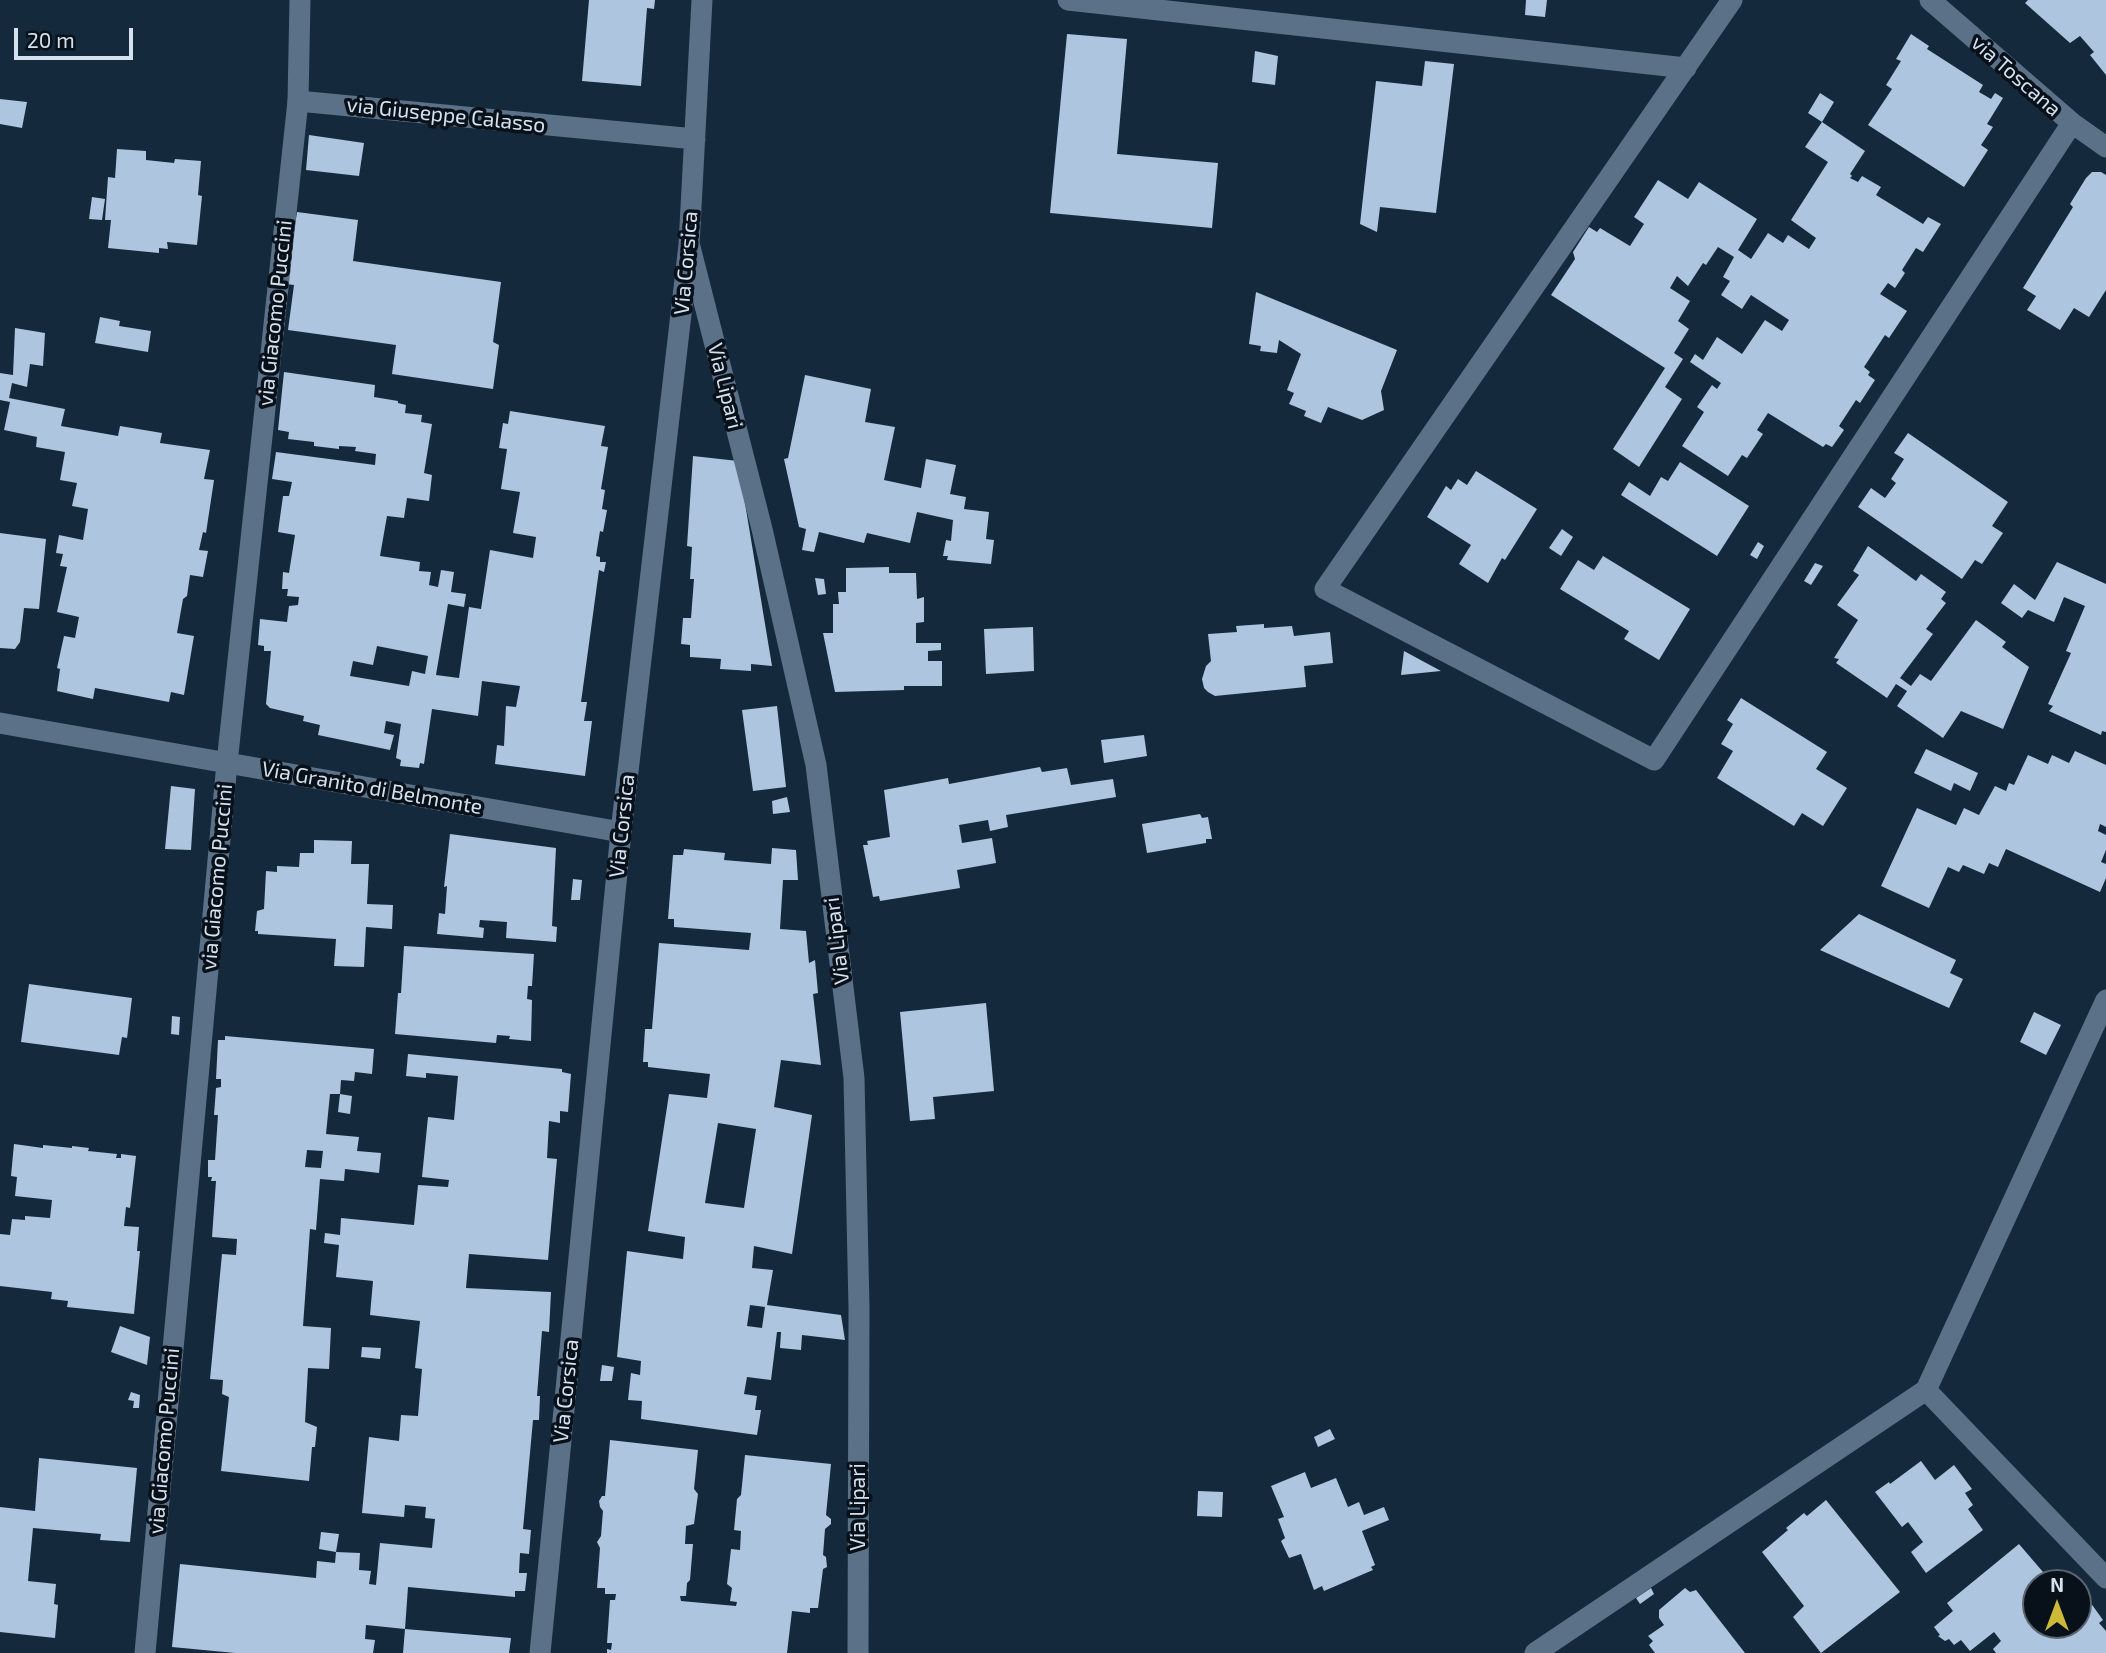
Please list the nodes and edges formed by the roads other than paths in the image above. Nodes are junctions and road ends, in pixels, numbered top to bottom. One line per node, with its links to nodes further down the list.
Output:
1 (300, 0): 7 (street)
2 (702, 0): 9 (street, Via Corsica)
3 (1068, 0): 6 (street)
4 (1732, 0): 6 (street)
5 (1930, 0): 8 (street, via Toscana)
6 (1686, 68): 8 (street)
7 (298, 101): 9 (street, via Giuseppe Calasso); 13 (street, via Giacomo Puccini)
8 (2072, 124): 10 (street, via Toscana)
9 (695, 139): 11 (street, Via Corsica)
10 (2106, 147)
11 (689, 245): 14 (street, Via Corsica); 20 (street, Via Lipari)
12 (0, 723): 13 (street, Via Granito di Belmonte)
13 (227, 763): 14 (street, Via Granito di Belmonte); 18 (street, via Giacomo Puccini)
14 (621, 832): 19 (street, Via Corsica)
15 (2106, 1000): 16 (street)
16 (1926, 1391): 17 (street); 21 (street)
17 (2106, 1578)
18 (145, 1653)
19 (541, 1653)
20 (858, 1653)
21 (1535, 1653)

